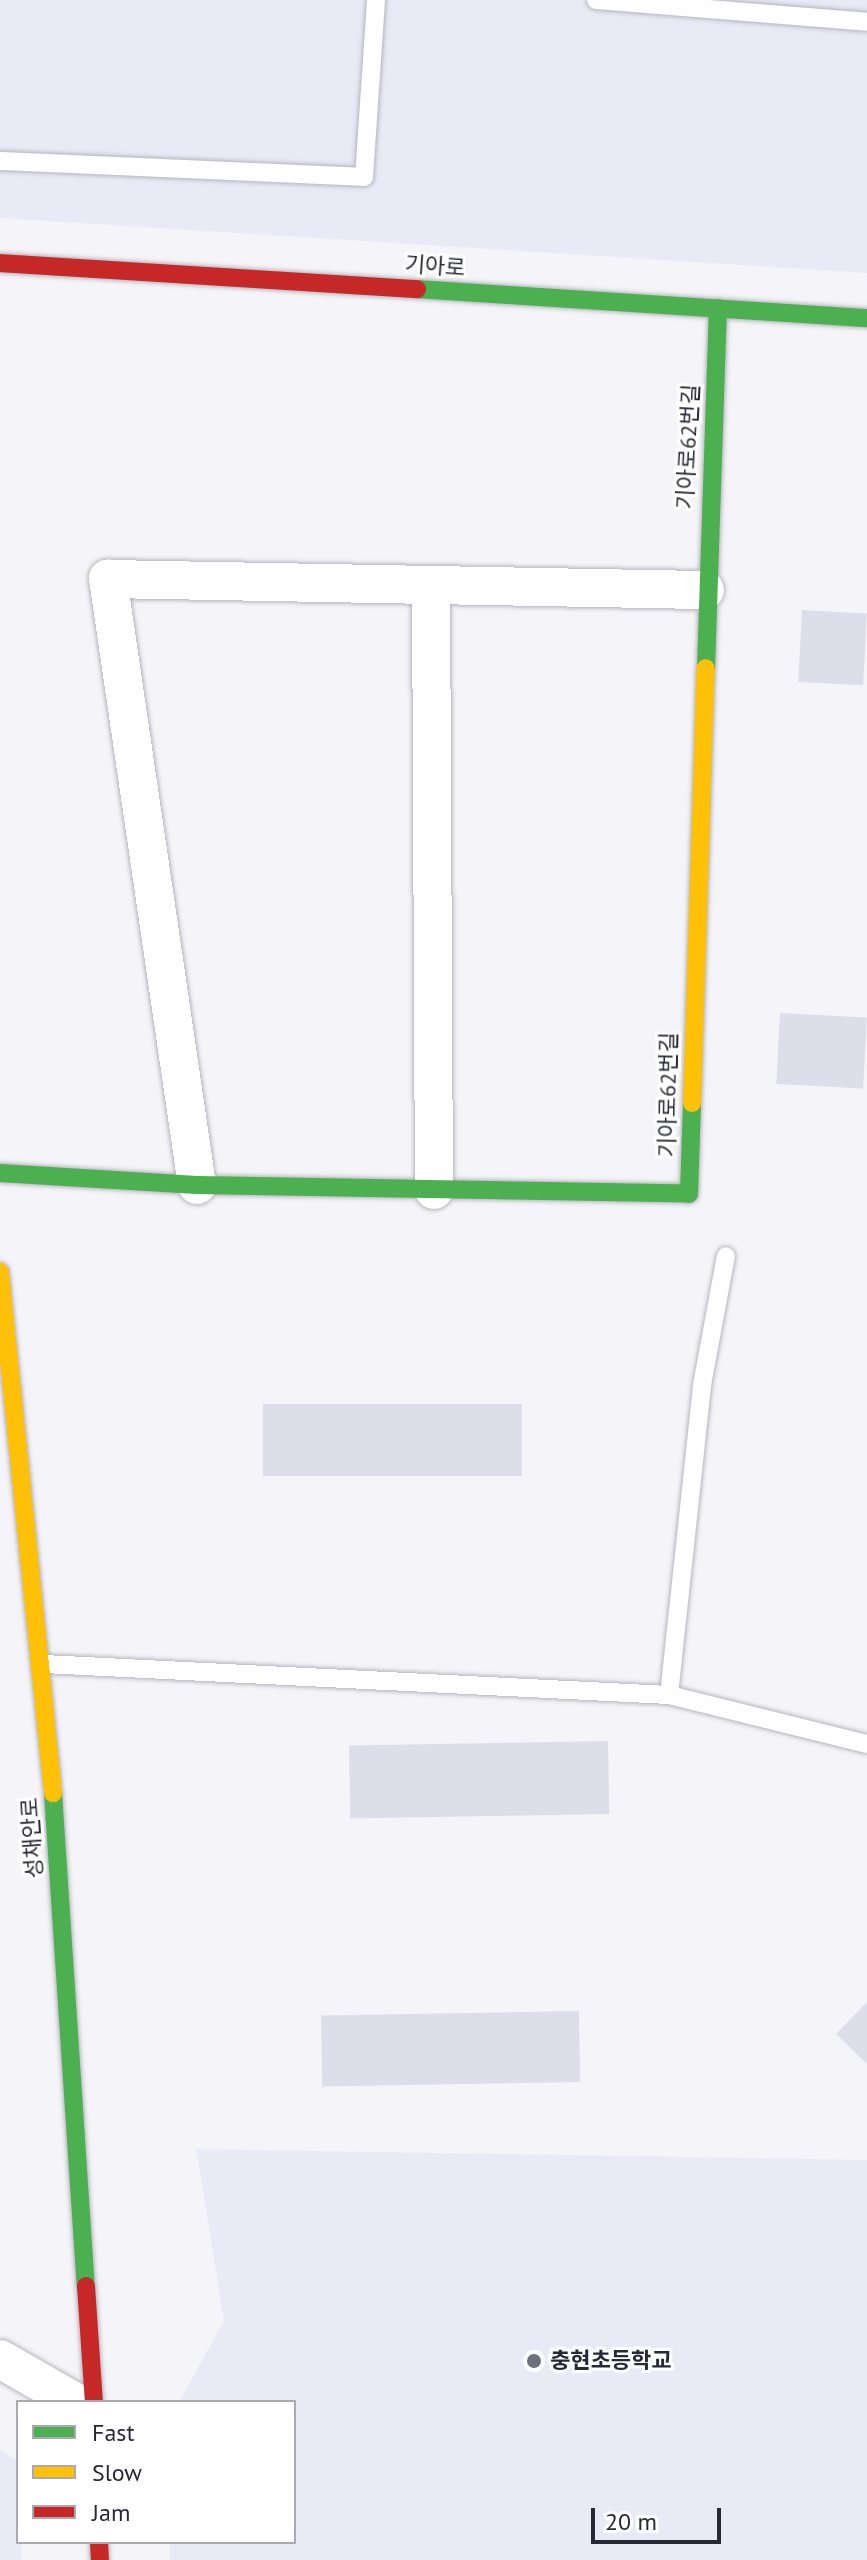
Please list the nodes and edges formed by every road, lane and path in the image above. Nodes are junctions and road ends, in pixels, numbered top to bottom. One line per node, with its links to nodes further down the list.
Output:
1 (376, 0): 4 (lane)
2 (596, 0): 3 (lane)
3 (867, 22)
4 (0, 161)
5 (0, 263): 6 (street, 기아로)
6 (718, 308): 7 (street, 기아로); 9 (street, 기아로62번길)
7 (867, 318)
8 (431, 585): 9 (street); 11 (street); 12 (street)
9 (705, 590): 12 (street, 기아로62번길)
10 (0, 1173): 11 (street, 기아로62번길)
11 (197, 1185): 12 (street, 기아로62번길)
12 (434, 1190)
13 (726, 1256): 16 (lane)
14 (1, 1287): 15 (street, 성채안로)
15 (44, 1664): 16 (lane); 20 (street, 성채안로)
16 (669, 1695): 17 (lane)
17 (867, 1744)
18 (0, 2359): 19 (street)
19 (72, 2400)
20 (94, 2400)

